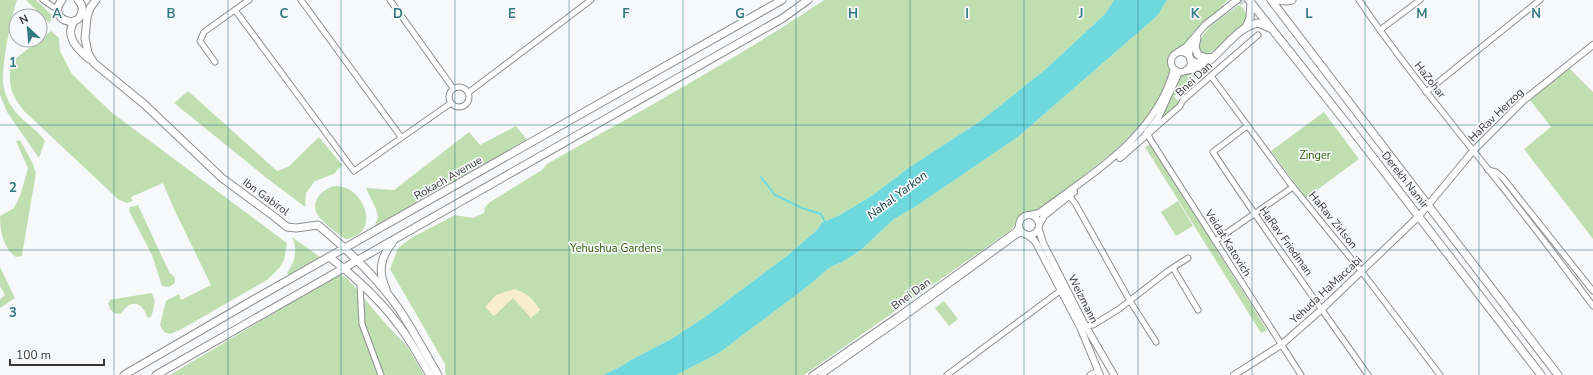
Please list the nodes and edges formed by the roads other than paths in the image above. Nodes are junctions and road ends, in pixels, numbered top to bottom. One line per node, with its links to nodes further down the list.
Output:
1 (43, 0): 21 (street)
2 (62, 0): 21 (main road)
3 (78, 0): 20 (main road)
4 (91, 0): 20 (main road)
5 (96, 0): 34 (main road, Ibn Gabirol)
6 (249, 0): 22 (street)
7 (301, 0): 45 (street)
8 (390, 0): 38 (street)
9 (591, 0): 39 (street)
10 (782, 0): 58 (main road, Rokach Avenue)
11 (808, 0): 56 (main road)
12 (1271, 0): 50 (main road, Derekh Namir)
13 (1275, 0): 14 (main road)
14 (1292, 0)
15 (1359, 0): 26 (street, HaZohar)
16 (1420, 0): 26 (street)
17 (1540, 0): 40 (street)
18 (1250, 1): 24 (main road); 25 (main road, Derekh Namir)
19 (1238, 2): 28 (street, Bnei Dan); 30 (street, Bnei Dan)
20 (82, 9): 23 (main road)
21 (58, 10): 23 (main road)
22 (235, 10): 33 (street); 45 (street)
23 (74, 21): 34 (main road)
24 (1246, 27): 25 (main road); 31 (main road)
25 (1272, 29): 50 (main road, Derekh Namir)
26 (1380, 30): 40 (street, HaZohar)
27 (1258, 35): 37 (street, Bnei Dan)
28 (1197, 38): 31 (main road); 32 (street, Bnei Dan)
29 (1593, 45): 46 (street, HaRav Herzog)
30 (1178, 52): 32 (street); 36 (street)
31 (1213, 57): 32 (main road); 35 (main road)
32 (1190, 58): 35 (street)
33 (215, 62)
34 (94, 63): 58 (main road, Ibn Gabirol)
35 (1188, 70): 36 (street)
36 (1177, 71): 42 (street, Bnei Dan); 44 (street, Bnei Dan)
37 (1211, 76): 43 (street, HaRav Zirlson); 44 (street, Bnei Dan)
38 (453, 88): 39 (street); 41 (street)
39 (469, 92): 41 (street)
40 (1426, 92): 46 (street, HaZohar)
41 (451, 103): 45 (street)
42 (1150, 119): 44 (street); 51 (street, Bnei Dan)
43 (1247, 126): 48 (street, HaRav Zirlson); 52 (street, HaRav Friedman)
44 (1146, 135): 49 (street, Bnei Dan); 57 (street, Veidat Katovich)
45 (401, 137)
46 (1473, 151): 47 (street, HaZohar); 50 (street, HaRav Herzog)
47 (1488, 170): 67 (street, HaZohar); 70 (street, HaZohar)
48 (1294, 187): 52 (street); 64 (street, HaRav Zirlson)
49 (1069, 196): 54 (street, Bnei Dan); 69 (street)
50 (1424, 210): 64 (street, Yehuda HaMaccabi); 91 (main road, Derekh Namir); 92 (main road, Derekh Namir)
51 (1030, 214): 53 (street); 54 (street)
52 (1254, 214): 57 (street); 71 (street, HaRav Friedman)
53 (1019, 225): 55 (street); 82 (street, Bnei Dan)
54 (1039, 226): 55 (street); 73 (street, Weizmann)
55 (1025, 234): 66 (street, Weizmann); 83 (street, Bnei Dan)
56 (394, 240): 61 (main road); 68 (main road)
57 (1215, 241): 75 (street, Veidat Katovich)
58 (346, 248): 59 (main road, Rokach Avenue); 61 (main road, Ibn Gabirol)
59 (329, 257): 63 (main road); 77 (main road, Rokach Avenue)
60 (1188, 258): 62 (street)
61 (358, 260): 63 (main road); 68 (main road, Ibn Gabirol)
62 (1172, 268): 69 (street); 72 (street)
63 (344, 269): 65 (main road); 78 (main road)
64 (1362, 272): 71 (street, Yehuda HaMaccabi); 90 (street, HaRav Zirlson)
65 (360, 284): 79 (street); 80 (main road)
66 (1060, 291): 73 (street, Weizmann); 84 (street)
67 (1593, 291)
68 (389, 296): 81 (main road, Ibn Gabirol)
69 (1130, 301): 73 (street); 74 (street)
70 (1593, 306)
71 (1322, 309): 75 (street, Yehuda HaMaccabi); 89 (street, HaRav Friedman)
72 (1198, 310)
73 (1082, 326): 76 (street, Weizmann); 86 (street, Weizmann)
74 (1156, 342)
75 (1281, 345): 87 (street, Yehuda HaMaccabi); 88 (street, Veidat Katovich)
76 (1098, 373): 85 (street)
77 (124, 375)
78 (156, 375)
79 (381, 375)
80 (430, 375)
81 (438, 375)
82 (812, 375)
83 (821, 375)
84 (947, 375)
85 (1090, 375)
86 (1114, 375)
87 (1234, 375)
88 (1301, 375)
89 (1368, 375)
90 (1440, 375)
91 (1542, 375)
92 (1558, 375)

